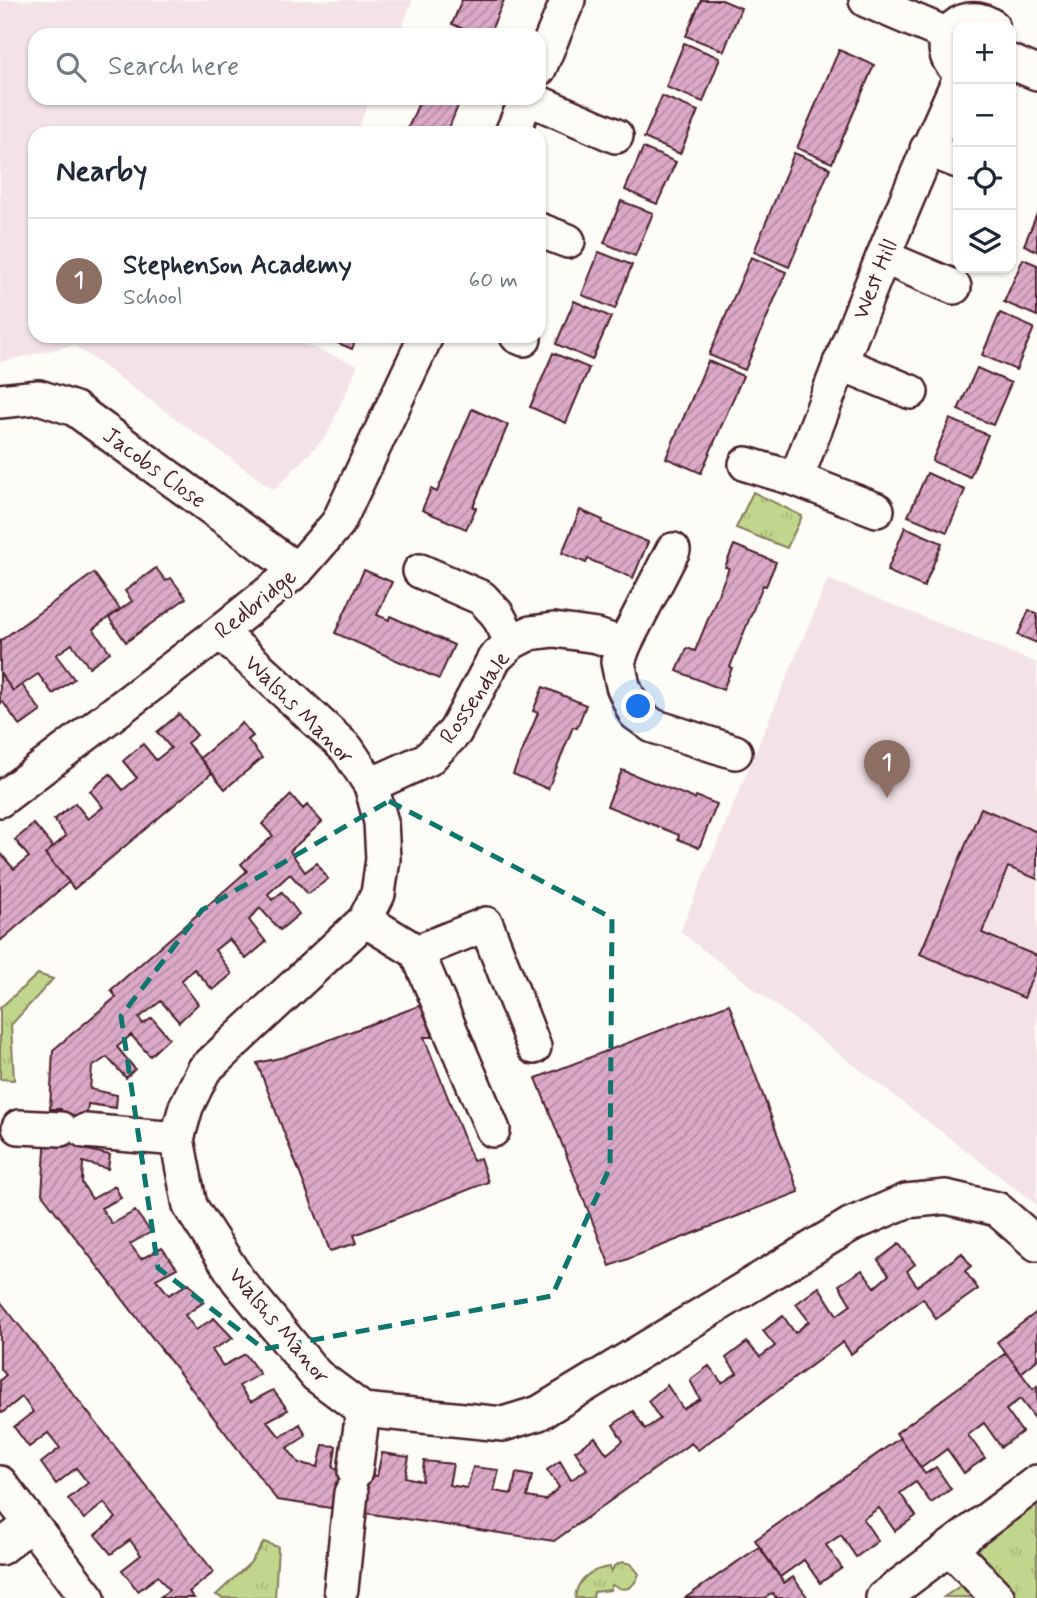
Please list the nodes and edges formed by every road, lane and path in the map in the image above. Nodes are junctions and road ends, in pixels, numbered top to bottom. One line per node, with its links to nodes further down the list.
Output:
1 (568, 0): 5 (street)
2 (866, 0): 4 (street)
3 (991, 16): 4 (street)
4 (948, 35): 7 (street)
5 (546, 52)
6 (1016, 64): 8 (street)
7 (953, 65)
8 (1037, 73)
9 (957, 84): 14 (street, West Hill)
10 (524, 105): 12 (street)
11 (543, 105): 13 (street)
12 (515, 126)
13 (616, 136)
14 (928, 149): 15 (street); 16 (street, West Hill)
15 (953, 159)
16 (883, 257): 17 (street); 19 (street, West Hill)
17 (954, 287)
18 (423, 343): 26 (street, Redbridge)
19 (840, 363): 20 (street); 23 (street, West Hill)
20 (911, 392)
21 (0, 401): 26 (street, Jacobs Close)
22 (746, 464): 23 (street)
23 (796, 479): 24 (street)
24 (877, 510)
25 (673, 550): 30 (street)
26 (296, 570): 28 (street, Redbridge)
27 (420, 571): 29 (street)
28 (220, 632): 32 (street, Walshs Manor); 33 (street, Redbridge)
29 (512, 642): 30 (street, Rossendale); 32 (street, Rossendale)
30 (624, 645): 31 (street)
31 (735, 752)
32 (370, 785): 34 (street, Walshs Manor)
33 (0, 800)
34 (365, 920): 35 (street); 39 (street, Walshs Manor)
35 (417, 952): 36 (street); 38 (street)
36 (534, 1047)
37 (19, 1127): 39 (street)
38 (493, 1130)
39 (177, 1139): 41 (street, Walshs Manor)
40 (1037, 1244): 41 (street)
41 (363, 1410): 47 (street)
42 (1037, 1482): 46 (street)
43 (0, 1483): 44 (street)
44 (31, 1524): 45 (street); 48 (street)
45 (0, 1548)
46 (950, 1548): 49 (street); 50 (street)
47 (341, 1589)
48 (88, 1598)
49 (883, 1598)
50 (998, 1598)

